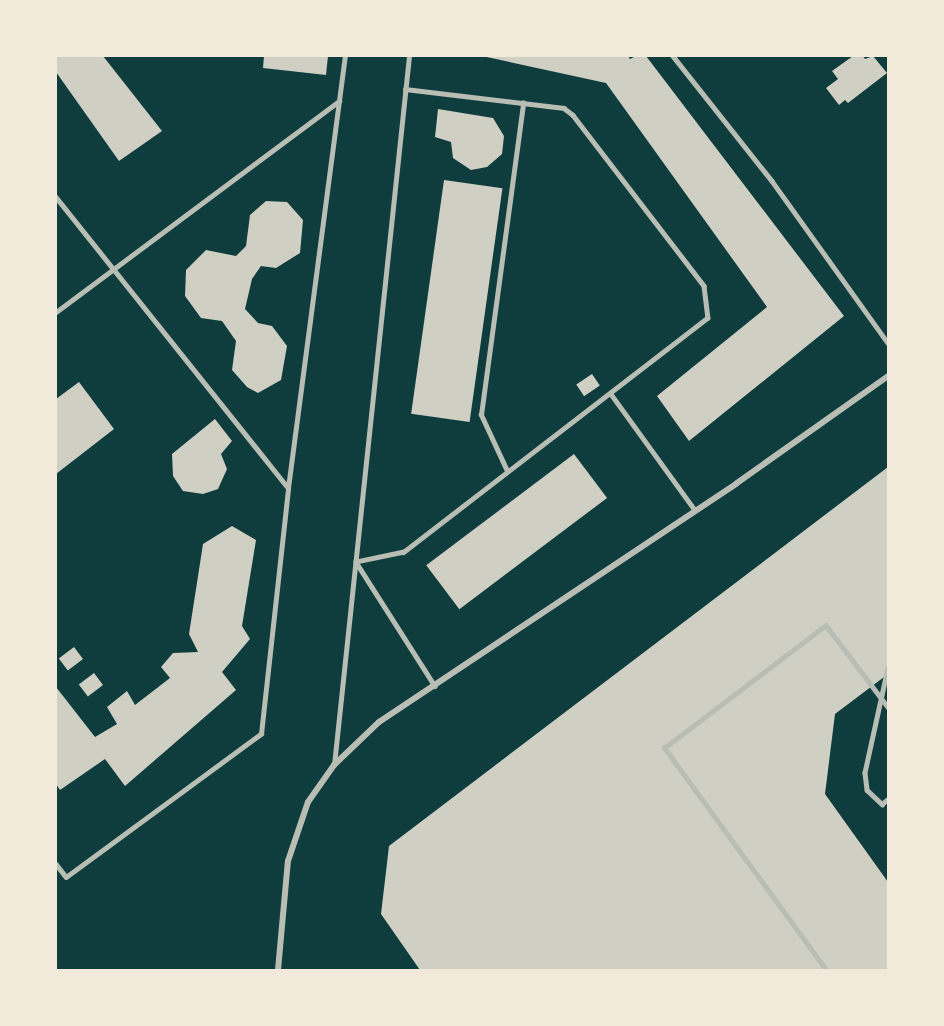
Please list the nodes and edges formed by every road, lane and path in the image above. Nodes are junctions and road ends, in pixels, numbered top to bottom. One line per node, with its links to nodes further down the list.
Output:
1 (345, 56): 5 (lane)
2 (409, 56): 4 (lane)
3 (673, 56): 10 (lane)
4 (405, 89): 6 (lane); 16 (lane)
5 (339, 101): 8 (lane); 14 (lane)
6 (523, 103): 12 (lane); 13 (lane)
7 (56, 197): 8 (lane)
8 (112, 268): 9 (lane); 14 (lane)
9 (56, 312)
10 (888, 343)
11 (888, 376): 15 (street)
12 (611, 394): 13 (lane); 15 (lane)
13 (507, 471): 16 (lane)
14 (288, 488): 22 (lane)
15 (695, 510): 18 (street)
16 (356, 562): 18 (lane); 20 (lane)
17 (888, 668): 21 (lane)
18 (435, 686): 20 (street)
19 (888, 707): 24 (lane)
20 (334, 765): 23 (street)
21 (888, 799)
22 (56, 864)
23 (278, 970)
24 (826, 970)

